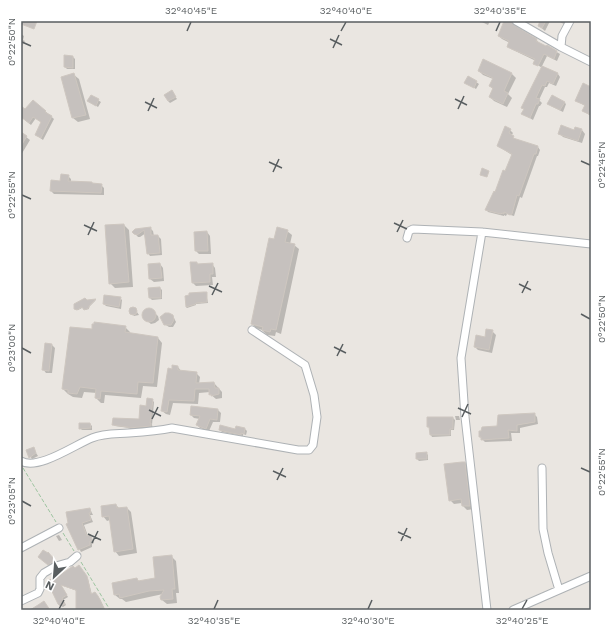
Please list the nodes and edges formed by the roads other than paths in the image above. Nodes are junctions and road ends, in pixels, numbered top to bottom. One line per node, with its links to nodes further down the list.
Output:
1 (516, 21): 3 (street)
2 (570, 21): 3 (street)
3 (561, 47): 4 (street)
4 (591, 62)
5 (482, 232): 6 (street); 7 (street); 17 (street)
6 (407, 238)
7 (591, 244)
8 (252, 330): 9 (street)
9 (21, 461)
10 (542, 468): 15 (street)
11 (59, 528): 12 (street)
12 (21, 548)
13 (77, 556): 16 (street)
14 (591, 576): 15 (street)
15 (559, 590): 18 (street)
16 (21, 601)
17 (487, 610)
18 (513, 610)

